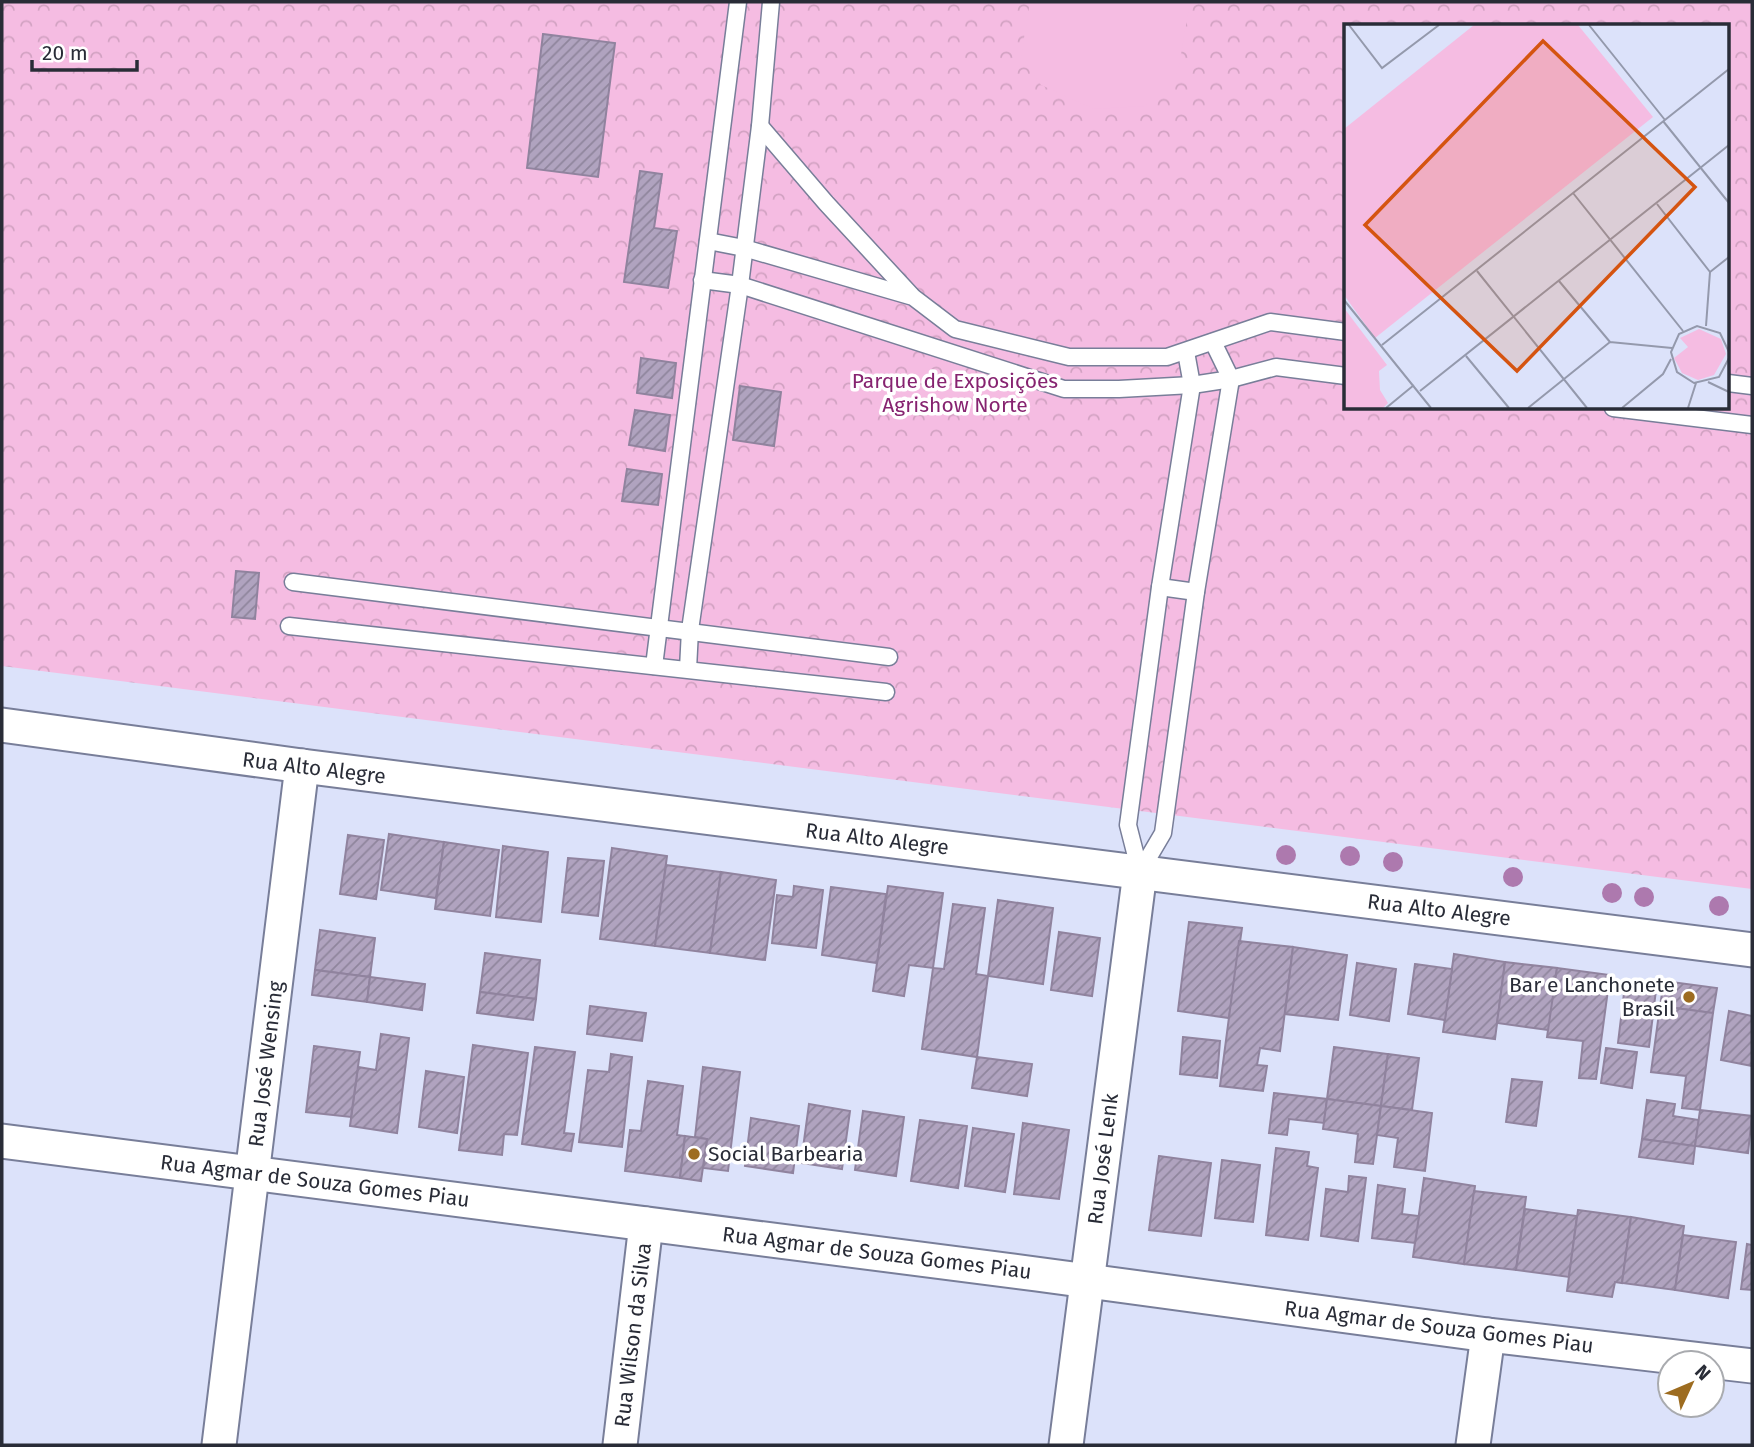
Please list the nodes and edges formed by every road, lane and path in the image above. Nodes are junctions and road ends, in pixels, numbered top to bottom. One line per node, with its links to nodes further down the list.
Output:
1 (738, 2): 4 (lane)
2 (771, 2): 3 (lane)
3 (760, 126): 5 (lane); 8 (lane)
4 (708, 242): 5 (lane); 6 (lane)
5 (744, 248): 7 (lane); 8 (lane)
6 (702, 280): 7 (lane); 23 (lane)
7 (740, 285): 15 (lane); 24 (lane)
8 (913, 297): 11 (lane)
9 (1344, 332): 10 (lane)
10 (1213, 342): 11 (lane); 13 (lane)
11 (1186, 352): 15 (lane)
12 (1344, 376): 13 (lane)
13 (1231, 379): 15 (lane); 21 (lane)
14 (1730, 383): 16 (lane)
15 (1192, 385): 20 (lane)
16 (1752, 386)
17 (1628, 410): 18 (lane)
18 (1752, 425)
19 (293, 582): 23 (lane)
20 (1160, 587): 21 (lane); 31 (lane)
21 (1196, 592): 31 (lane)
22 (289, 626): 26 (lane)
23 (658, 627): 24 (lane); 26 (lane)
24 (691, 630): 25 (lane); 27 (lane)
25 (889, 657)
26 (654, 666): 27 (lane)
27 (688, 669): 28 (lane)
28 (886, 692)
29 (2, 725): 30 (street, Rua Alto Alegre)
30 (302, 766): 31 (street, Rua Alto Alegre); 34 (street, Rua José Wensing)
31 (1140, 872): 32 (street, Rua Alto Alegre); 36 (street, Rua José Lenk)
32 (1752, 950)
33 (2, 1141): 34 (street, Rua Agmar de Souza Gomes Piau)
34 (253, 1173): 35 (street, Rua Agmar de Souza Gomes Piau); 39 (street, Rua José Wensing)
35 (646, 1224): 36 (street, Rua Agmar de Souza Gomes Piau); 40 (street, Rua Wilson da Silva)
36 (1087, 1280): 37 (street, Rua Agmar de Souza Gomes Piau); 41 (street, Rua José Lenk)
37 (1488, 1335): 38 (street, Rua Agmar de Souza Gomes Piau); 42 (street)
38 (1752, 1366)
39 (219, 1445)
40 (620, 1445)
41 (1066, 1445)
42 (1473, 1445)

